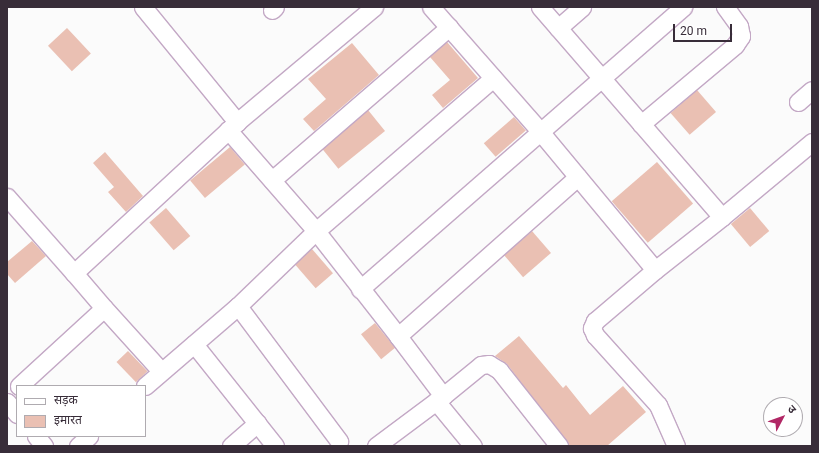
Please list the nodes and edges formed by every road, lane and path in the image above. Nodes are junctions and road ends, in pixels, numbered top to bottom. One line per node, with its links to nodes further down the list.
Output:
1 (143, 7): 15 (street)
2 (374, 7): 15 (street)
3 (431, 7): 8 (street)
4 (540, 7): 9 (street)
5 (582, 7): 9 (street)
6 (683, 7): 11 (street)
7 (725, 7): 14 (street)
8 (449, 27): 10 (street); 19 (street)
9 (558, 28): 11 (street)
10 (493, 78): 16 (street); 22 (street)
11 (603, 80): 14 (street); 16 (street)
12 (812, 90): 13 (street)
13 (798, 102)
14 (641, 124): 21 (street)
15 (232, 126): 19 (street); 24 (street)
16 (540, 132): 18 (street); 25 (street)
17 (812, 142): 21 (street)
18 (578, 177): 23 (street); 28 (street)
19 (272, 180): 22 (street)
20 (7, 197): 24 (street)
21 (722, 217): 23 (street)
22 (316, 231): 25 (street); 26 (street)
23 (655, 270): 49 (street)
24 (74, 273): 27 (street)
25 (360, 289): 28 (street)
26 (238, 306): 29 (street); 41 (street)
27 (104, 308): 30 (street); 31 (street)
28 (398, 336): 35 (street)
29 (194, 344): 30 (street); 38 (street)
30 (161, 371): 32 (street)
31 (20, 385)
32 (146, 385)
33 (16, 389): 34 (street)
34 (7, 397)
35 (440, 399): 46 (street); 47 (street); 48 (street)
36 (7, 402): 37 (street)
37 (16, 413)
38 (257, 423): 44 (street); 45 (street)
39 (37, 437): 42 (street)
40 (88, 437): 43 (street)
41 (338, 444)
42 (44, 446)
43 (78, 446)
44 (231, 446)
45 (275, 446)
46 (376, 446)
47 (473, 446)
48 (559, 446)
49 (676, 446)

